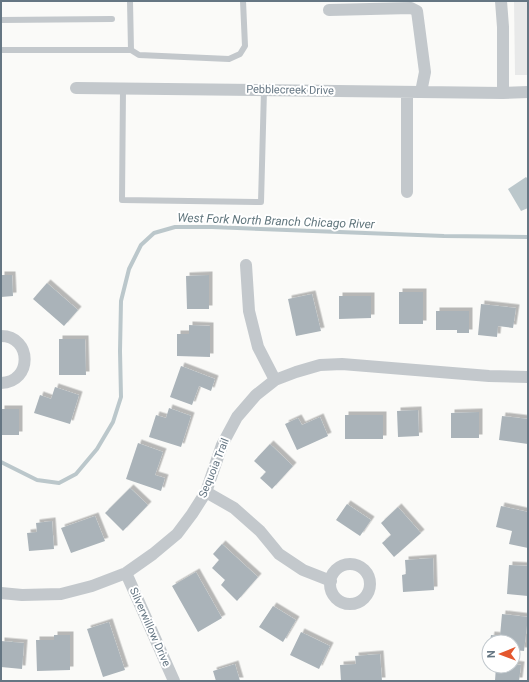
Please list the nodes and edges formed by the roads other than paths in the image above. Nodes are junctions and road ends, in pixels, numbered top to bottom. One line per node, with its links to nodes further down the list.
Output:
1 (130, 1): 8 (lane)
2 (243, 1): 8 (lane)
3 (501, 1): 15 (street)
4 (328, 10): 13 (street)
5 (112, 19): 6 (lane)
6 (1, 20)
7 (1, 50): 8 (lane)
8 (131, 50)
9 (76, 88): 10 (street, Pebblecreek Drive)
10 (123, 89): 11 (street, Pebblecreek Drive); 11 (lane)
11 (264, 90): 12 (street, Pebblecreek Drive)
12 (407, 92): 13 (street, Pebblecreek Drive); 16 (street)
13 (421, 92): 15 (street, Pebblecreek Drive)
14 (528, 92): 15 (street, Pebblecreek Drive)
15 (503, 93)
16 (407, 192)
17 (246, 265): 20 (street)
18 (1, 336): 21 (street)
19 (528, 377): 20 (street, Sequoia Trail)
20 (275, 380): 22 (street, Sequoia Trail)
21 (1, 384)
22 (206, 492): 23 (street, Sequoia Trail); 24 (street)
23 (126, 573): 25 (street, Sequoia Trail); 26 (street, Silverwillow Drive)
24 (331, 580)
25 (1, 593)
26 (174, 681)

